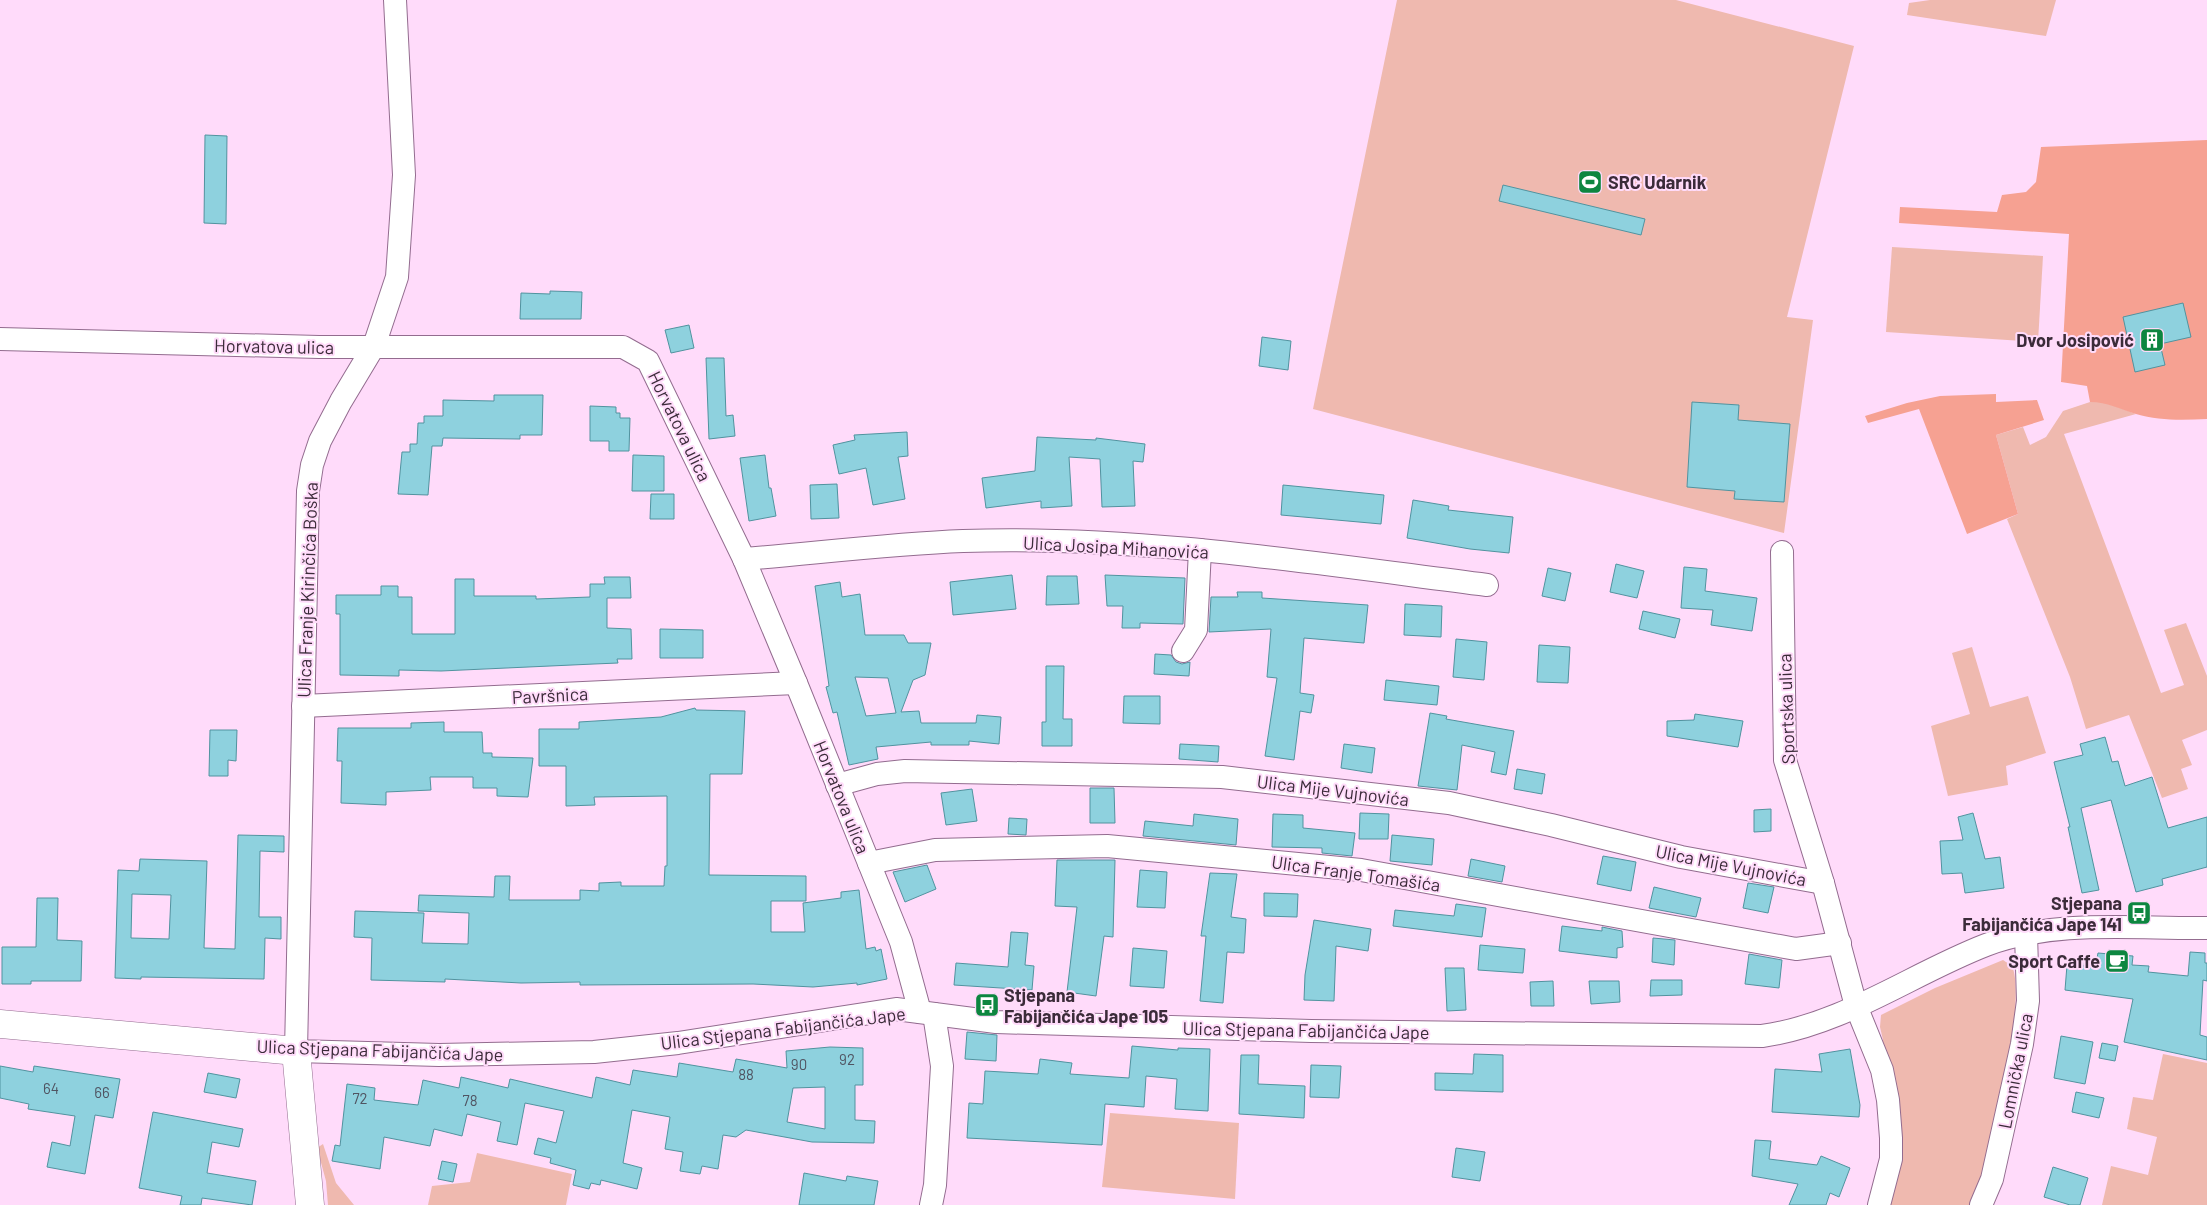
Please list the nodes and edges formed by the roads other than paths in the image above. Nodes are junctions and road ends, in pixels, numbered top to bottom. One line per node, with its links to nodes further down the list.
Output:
1 (395, 0): 3 (street, Ulica Franje Kirinčića Boška)
2 (0, 339): 3 (street, Horvatova ulica)
3 (374, 346): 6 (street, Horvatova ulica); 10 (street, Ulica Franje Kirinčića Boška)
4 (1200, 550): 6 (street, Ulica Josipa Mihanovića); 7 (street, Ulica Josipa Mihanovića); 8 (street)
5 (1782, 552): 13 (street, Sportska ulica)
6 (744, 559): 9 (street, Horvatova ulica)
7 (1487, 585)
8 (1183, 651)
9 (796, 683): 10 (street, Pavršnica); 11 (street, Horvatova ulica)
10 (303, 706): 20 (street, Ulica Franje Kirinčića Boška)
11 (837, 785): 12 (street, Horvatova ulica); 13 (street, Ulica Mije Vujnovića)
12 (869, 864): 16 (street, Ulica Franje Tomašića); 18 (street, Horvatova ulica)
13 (1823, 884): 16 (street, Sportska ulica)
14 (2207, 928): 15 (street, Ulica Stjepana Fabijančića Jape)
15 (2026, 934): 17 (street, Ulica Stjepana Fabijančića Jape); 24 (street, Lomnička ulica)
16 (1840, 943): 17 (street, Sportska ulica)
17 (1856, 1006): 18 (street, Ulica Stjepana Fabijančića Jape); 23 (street)
18 (927, 1013): 20 (street, Ulica Stjepana Fabijančića Jape); 22 (street, Horvatova ulica)
19 (0, 1024): 20 (main road, Ulica Stjepana Fabijančića Jape)
20 (296, 1051): 21 (main road)
21 (310, 1205)
22 (931, 1205)
23 (1880, 1205)
24 (1981, 1205)

